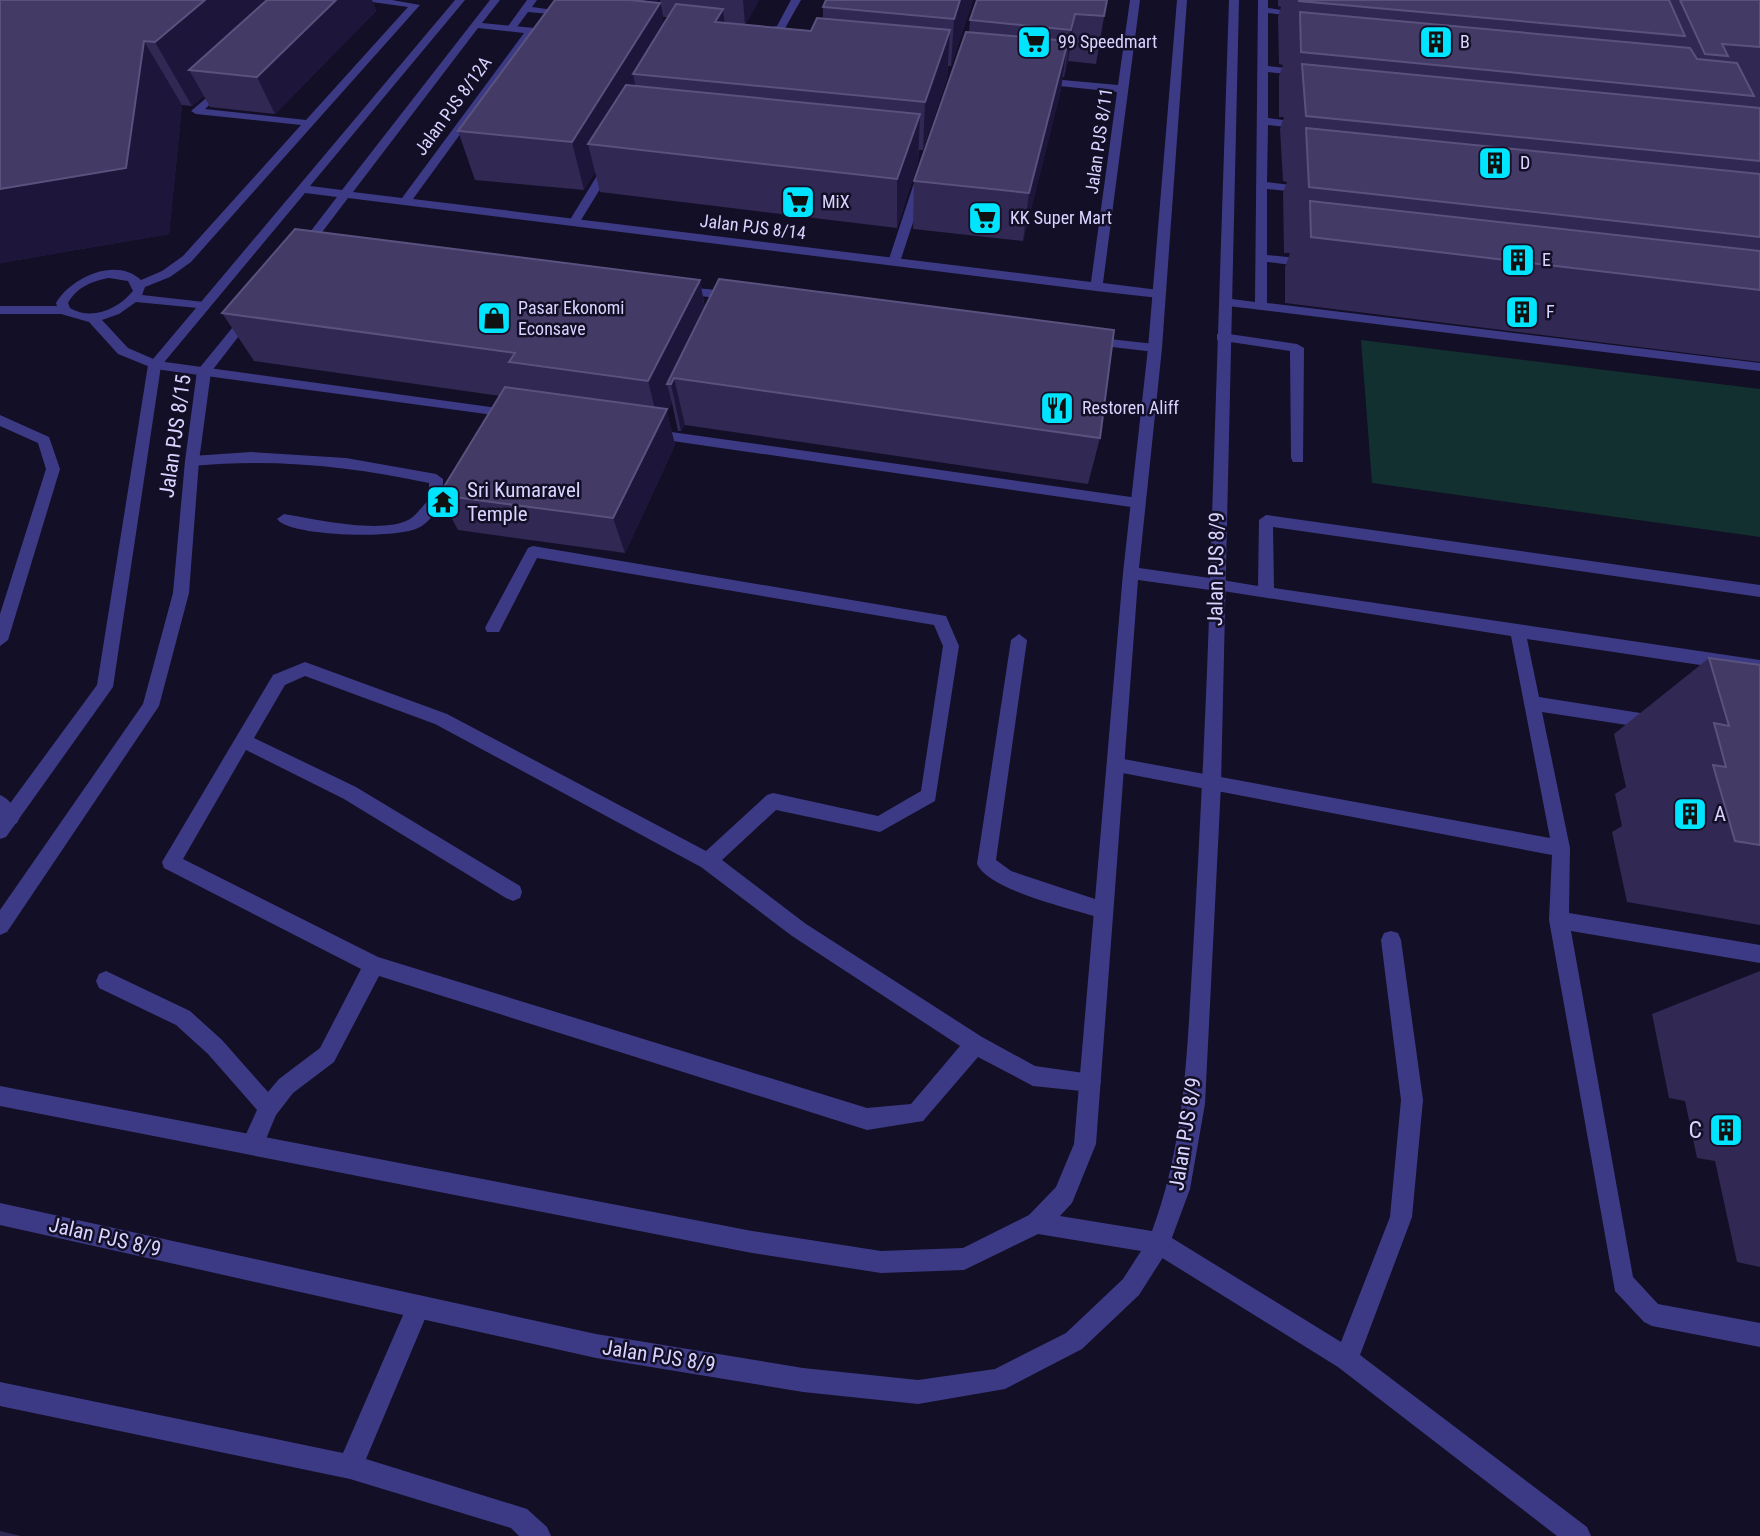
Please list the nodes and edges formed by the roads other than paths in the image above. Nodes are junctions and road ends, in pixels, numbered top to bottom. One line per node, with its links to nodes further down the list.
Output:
1 (363, 0): 23 (street)
2 (460, 0): 28 (street, Jalan PJS 8/15)
3 (495, 0): 12 (street)
4 (796, 0): 15 (street)
5 (1135, 0): 21 (street, Jalan PJS 8/11)
6 (1182, 0): 40 (street)
7 (1234, 0): 43 (street, Jalan PJS 8/9)
8 (529, 4): 10 (street); 13 (street)
9 (1263, 5): 11 (street); 17 (street)
10 (576, 14)
11 (1317, 15)
12 (476, 25): 13 (street, Jalan PJS 8/12A); 30 (street)
13 (511, 29): 14 (street, Jalan PJS 8/12A)
14 (531, 30): 16 (street, Jalan PJS 8/12A); 31 (street, Jalan PJS 8/12A)
15 (752, 31)
16 (571, 34)
17 (1263, 69): 19 (street); 22 (street)
18 (236, 74): 23 (street)
19 (1317, 74)
20 (1026, 79): 21 (street)
21 (1123, 89): 38 (street, Jalan PJS 8/11)
22 (1262, 121): 24 (street); 27 (street)
23 (308, 124): 37 (street)
24 (1317, 127)
25 (619, 148): 32 (street)
26 (925, 170): 35 (street)
27 (1262, 185): 29 (street); 34 (street)
28 (303, 189): 30 (street, Jalan PJS 8/14); 44 (street, Jalan PJS 8/15)
29 (1317, 191)
30 (343, 195): 31 (street, Jalan PJS 8/14); 33 (street)
31 (404, 203): 32 (street, Jalan PJS 8/14)
32 (574, 223): 35 (street, Jalan PJS 8/14)
33 (320, 246)
34 (1262, 258): 36 (street); 45 (street)
35 (894, 262): 38 (street, Jalan PJS 8/14)
36 (1317, 264)
37 (139, 285): 41 (street); 48 (street)
38 (1096, 287): 40 (street, Jalan PJS 8/14)
39 (664, 288): 42 (street)
40 (1159, 294): 52 (street)
41 (134, 298): 44 (street); 49 (street)
42 (736, 301)
43 (1224, 302): 45 (street); 50 (street, Jalan PJS 8/9)
44 (204, 306): 53 (street, Jalan PJS 8/15)
45 (1261, 307): 54 (street)
46 (255, 308): 55 (street, Jalan PJS 8/15)
47 (0, 310): 48 (street)
48 (64, 310): 49 (street)
49 (92, 317): 53 (street)
50 (1222, 337): 59 (street); 64 (street, Jalan PJS 8/9)
51 (1073, 338): 52 (street)
52 (1155, 348): 61 (street)
53 (155, 365): 55 (street); 77 (street, Jalan PJS 8/15)
54 (1760, 368)
55 (204, 372): 56 (street); 60 (street, Jalan PJS 8/15)
56 (530, 417)
57 (0, 420): 69 (street)
58 (639, 433): 61 (street)
59 (1298, 457)
60 (192, 461): 62 (street); 83 (street, Jalan PJS 8/15)
61 (1138, 503): 63 (street)
62 (284, 519)
63 (1131, 573): 64 (street); 75 (street)
64 (1216, 586): 66 (street); 76 (street, Jalan PJS 8/9)
65 (1760, 591): 66 (street)
66 (1266, 593): 68 (street)
67 (493, 628): 79 (street)
68 (1518, 632): 71 (street); 72 (street)
69 (0, 640)
70 (1020, 640): 81 (street)
71 (1760, 667)
72 (1532, 703): 73 (street); 78 (street)
73 (1666, 724)
74 (242, 740): 79 (street); 80 (street); 86 (street)
75 (1118, 766): 76 (street); 81 (street)
76 (1212, 785): 78 (street); 95 (street, Jalan PJS 8/9)
77 (4, 817)
78 (1560, 848): 82 (street)
79 (708, 861): 88 (street)
80 (513, 892)
81 (1103, 911): 89 (street)
82 (1559, 919): 85 (street); 97 (street)
83 (0, 926)
84 (1391, 940): 98 (street)
85 (1760, 954)
86 (374, 965): 88 (street); 91 (street)
87 (106, 981): 91 (street)
88 (975, 1044): 89 (street)
89 (1091, 1082): 94 (street)
90 (0, 1096): 92 (street)
91 (269, 1108): 92 (street)
92 (253, 1143): 94 (street)
93 (0, 1214): 96 (street, Jalan PJS 8/9)
94 (1037, 1223): 95 (street)
95 (1159, 1243): 96 (street, Jalan PJS 8/9); 98 (street)
96 (418, 1307): 100 (street)
97 (1760, 1335)
98 (1346, 1359): 102 (street)
99 (0, 1394): 100 (street)
100 (350, 1466): 101 (street)
101 (538, 1536)
102 (1578, 1536)

